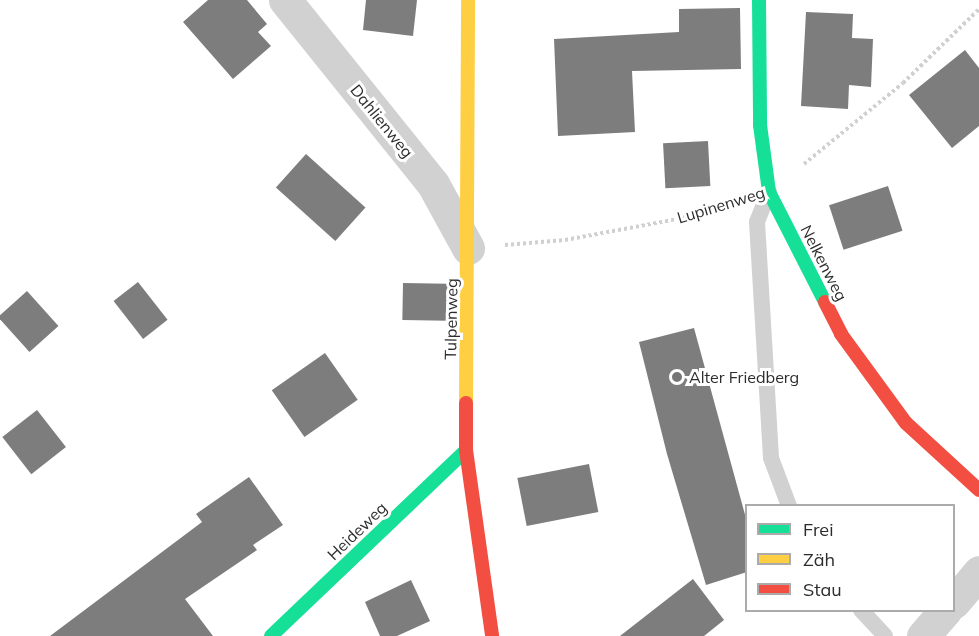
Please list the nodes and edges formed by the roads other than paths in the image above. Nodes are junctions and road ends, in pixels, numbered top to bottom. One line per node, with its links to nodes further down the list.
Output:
1 (285, 0): 5 (street, Dahlienweg)
2 (468, 0): 5 (street, Tulpenweg)
3 (759, 0): 4 (street, Nelkenweg)
4 (769, 192): 7 (street, Nelkenweg); 8 (lane)
5 (468, 248): 6 (street, Tulpenweg)
6 (466, 450): 13 (street, Heideweg); 14 (street, Tulpenweg)
7 (979, 490)
8 (788, 504)
9 (979, 572): 10 (street)
10 (955, 601)
11 (863, 612): 15 (lane)
12 (944, 612): 16 (street)
13 (271, 636)
14 (492, 636)
15 (885, 636)
16 (923, 636)

